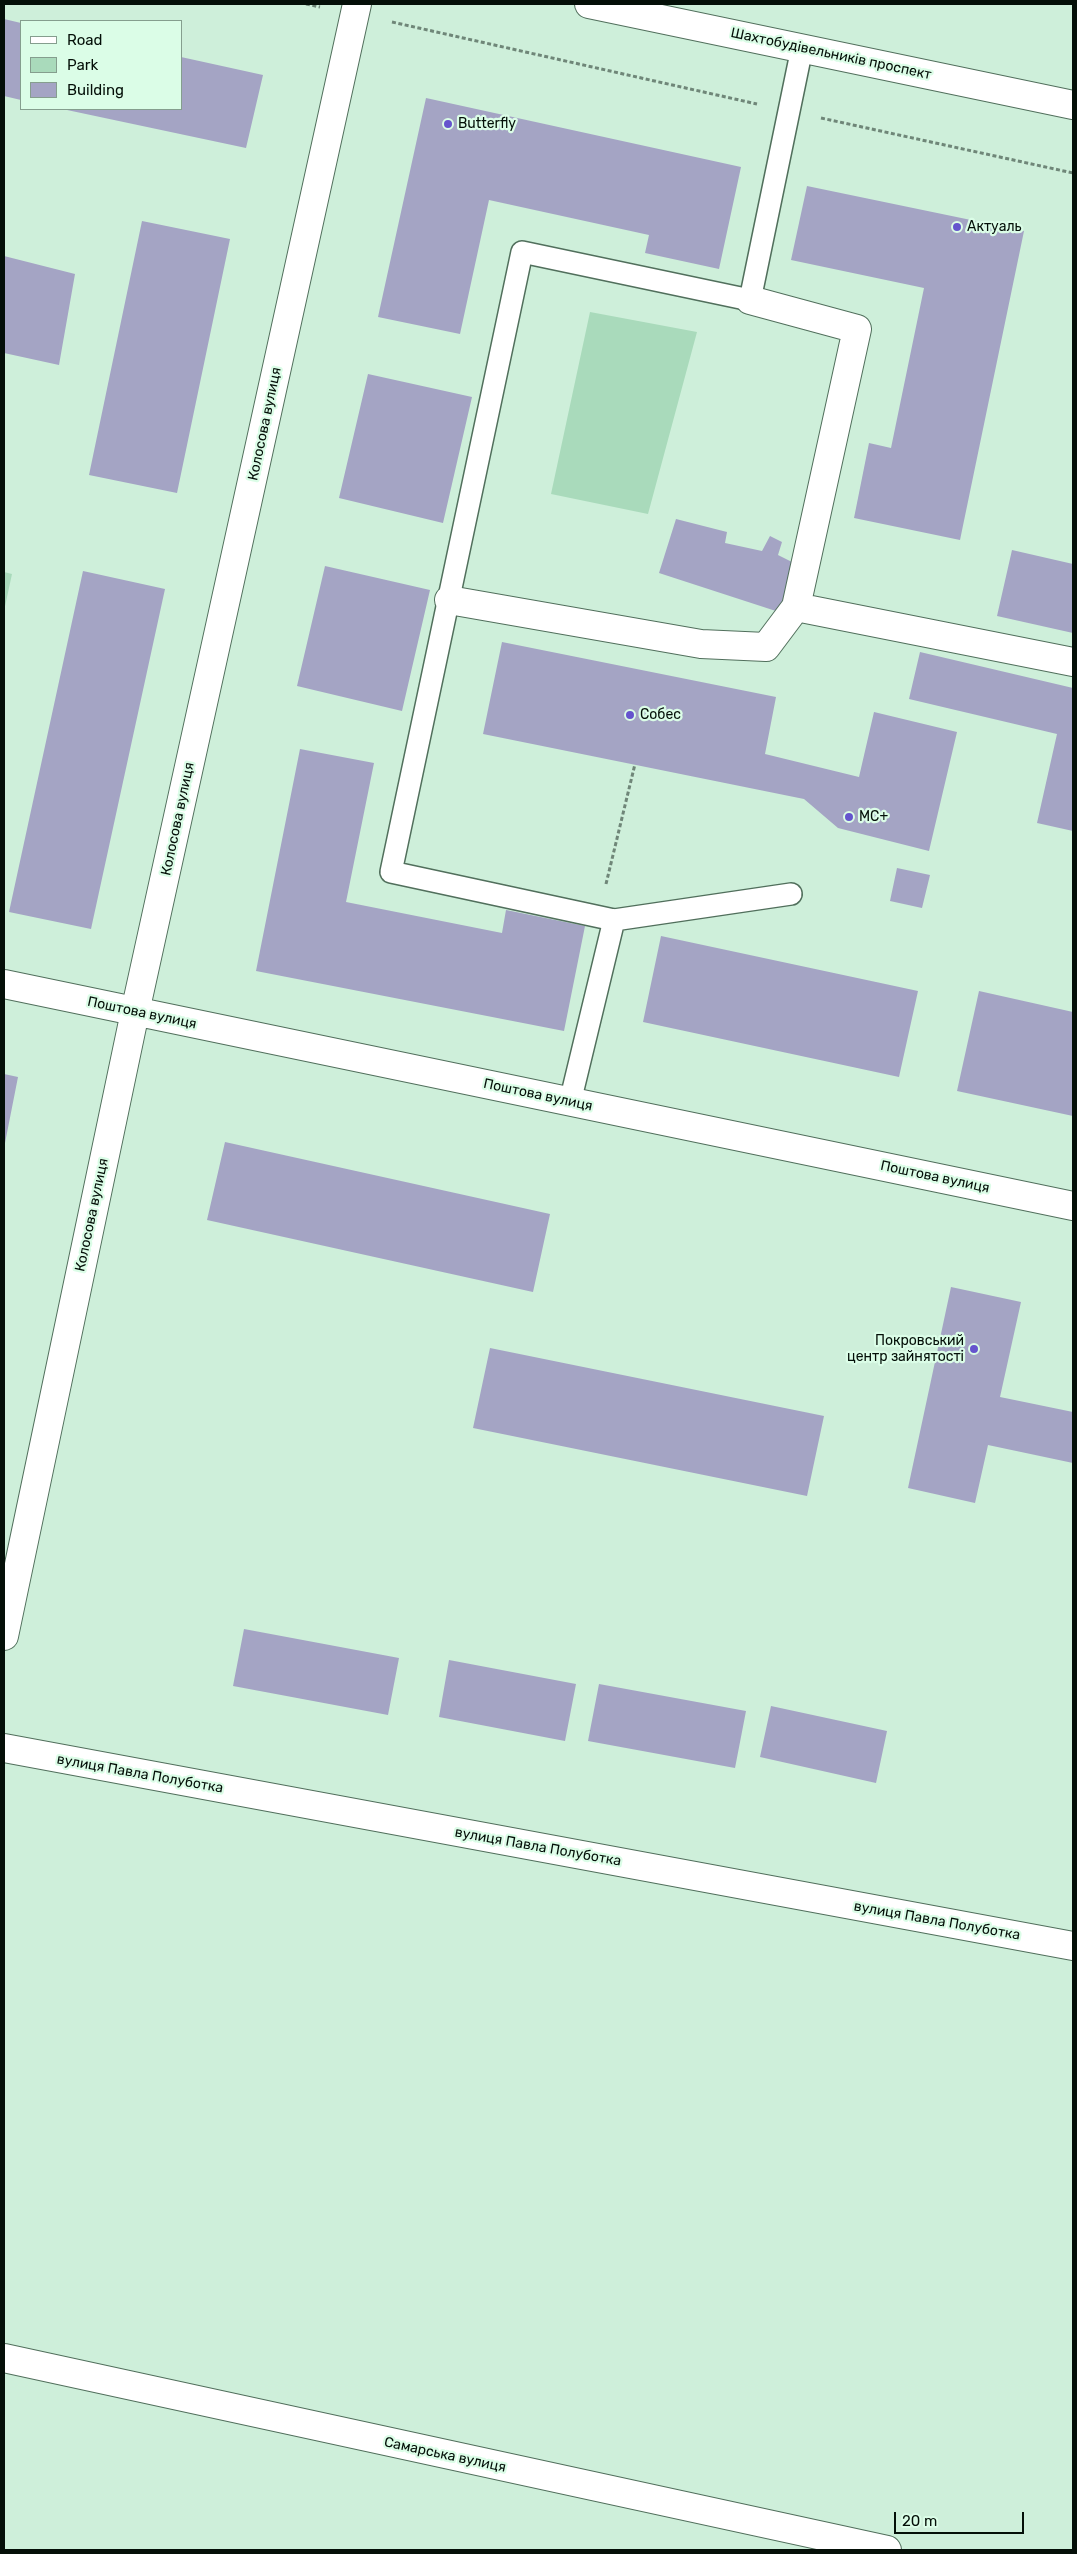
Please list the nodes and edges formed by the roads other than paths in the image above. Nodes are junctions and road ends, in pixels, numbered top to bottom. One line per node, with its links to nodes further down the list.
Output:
1 (589, 4): 3 (street, Шахтобудівельників проспект)
2 (356, 9): 12 (street, Колосова вулиця)
3 (802, 48): 4 (street, Шахтобудівельників проспект); 5 (lane)
4 (1073, 105)
5 (750, 300): 6 (lane); 7 (street)
6 (449, 600): 7 (street); 10 (lane)
7 (796, 607): 8 (street)
8 (1073, 662)
9 (791, 894): 10 (lane)
10 (606, 918): 13 (lane)
11 (4, 984): 12 (street, Поштова вулиця)
12 (135, 1012): 13 (street, Поштова вулиця); 15 (street, Колосова вулиця)
13 (570, 1102): 14 (street, Поштова вулиця)
14 (1073, 1206)
15 (4, 1636)
16 (4, 1748): 17 (street, вулиця Павла Полуботка)
17 (1073, 1946)
18 (4, 2358): 19 (street, Самарська вулиця)
19 (887, 2550)

